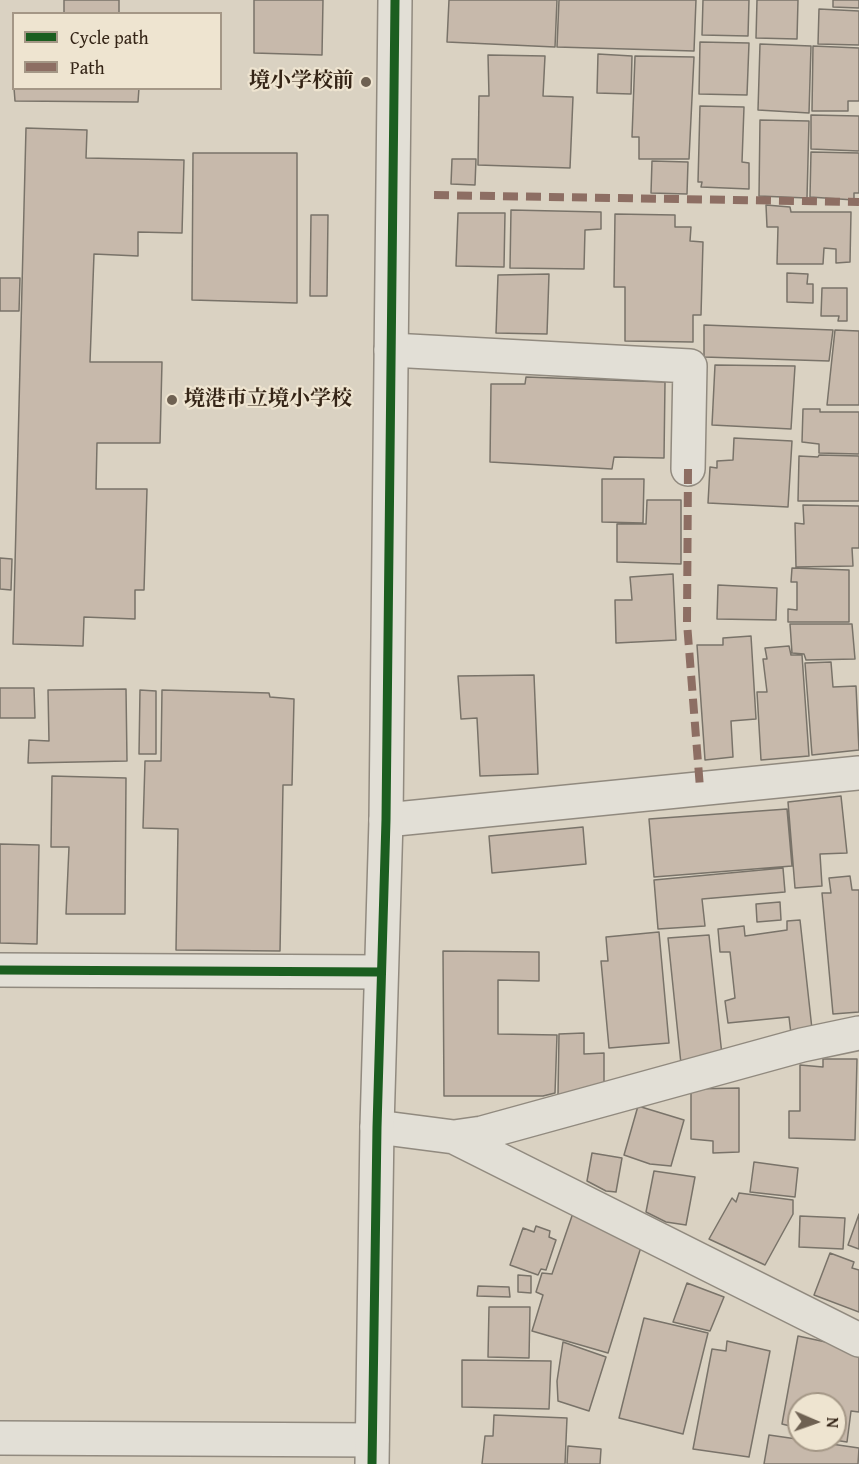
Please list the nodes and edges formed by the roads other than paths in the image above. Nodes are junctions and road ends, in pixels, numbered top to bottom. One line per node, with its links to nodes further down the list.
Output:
1 (395, 0): 2 (street)
2 (391, 350): 3 (street); 5 (street)
3 (688, 469)
4 (859, 773): 5 (street)
5 (386, 820): 7 (street)
6 (0, 970): 7 (street)
7 (381, 972): 9 (street)
8 (859, 1033): 10 (street)
9 (377, 1127): 10 (street); 13 (street)
10 (454, 1137): 11 (street)
11 (859, 1340)
12 (0, 1438): 13 (street)
13 (372, 1452)

